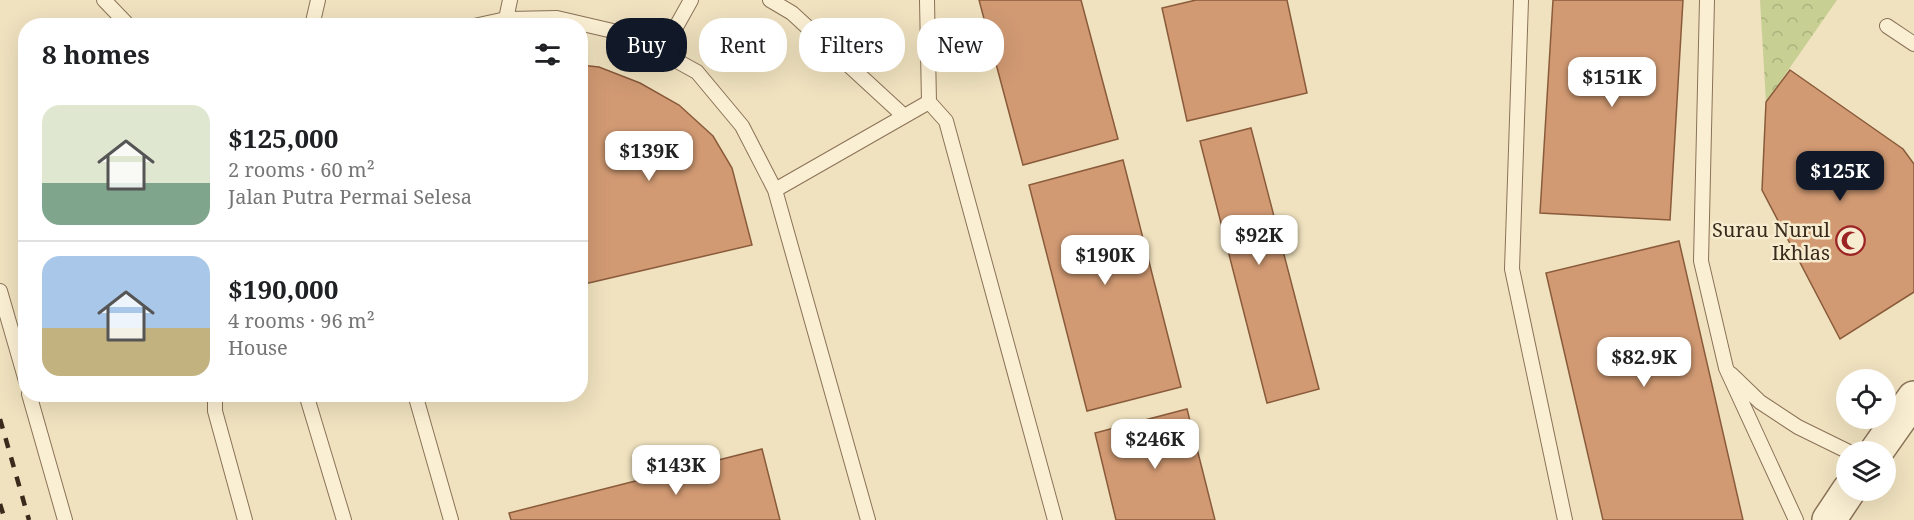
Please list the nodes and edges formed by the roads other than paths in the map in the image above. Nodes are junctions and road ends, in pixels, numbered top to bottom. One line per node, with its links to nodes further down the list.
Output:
1 (104, 0): 9 (lane)
2 (318, 0): 10 (lane)
3 (510, 0): 11 (lane)
4 (691, 0): 12 (lane)
5 (770, 0): 19 (lane)
6 (927, 0): 18 (lane)
7 (1521, 0): 38 (lane)
8 (1707, 0): 23 (lane)
9 (121, 18)
10 (314, 18)
11 (506, 18)
12 (681, 18)
13 (588, 25): 15 (lane)
14 (1887, 26): 16 (lane)
15 (606, 29)
16 (1914, 44)
17 (687, 66): 20 (lane)
18 (928, 102): 19 (lane); 37 (lane)
19 (904, 116): 20 (lane)
20 (775, 190): 36 (lane)
21 (0, 291): 22 (lane)
22 (18, 353)
23 (1726, 368): 30 (lane); 39 (lane)
24 (1914, 398): 29 (street)
25 (32, 402): 32 (lane)
26 (215, 402): 33 (lane)
27 (308, 402): 34 (lane)
28 (417, 402): 35 (lane)
29 (1884, 441)
30 (1836, 446)
31 (1842, 501): 40 (street)
32 (65, 520)
33 (245, 520)
34 (344, 520)
35 (452, 520)
36 (868, 520)
37 (1055, 520)
38 (1565, 520)
39 (1796, 520)
40 (1829, 520)

